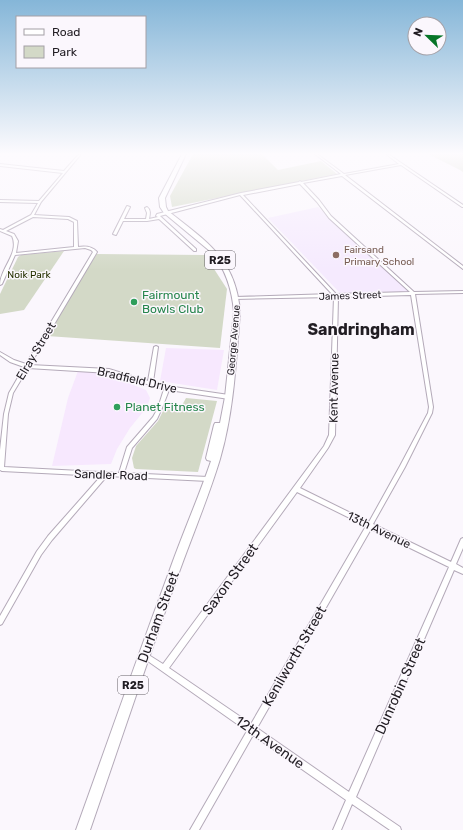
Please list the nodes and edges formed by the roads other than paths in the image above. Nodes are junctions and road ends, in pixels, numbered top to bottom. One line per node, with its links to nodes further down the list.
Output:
1 (47, 193): 9 (street)
2 (165, 193): 13 (main road)
3 (247, 193): 7 (street)
4 (310, 193): 26 (street)
5 (367, 193): 23 (street)
6 (443, 193): 11 (street)
7 (241, 194): 13 (street); 27 (street)
8 (0, 200): 9 (street)
9 (40, 202): 14 (street)
10 (128, 206): 16 (street)
11 (463, 206)
12 (147, 208): 17 (street)
13 (166, 212): 15 (street); 28 (main road, George Avenue / R25)
14 (32, 216): 18 (street); 20 (street)
15 (161, 219): 17 (street); 21 (street)
16 (122, 220): 17 (street); 19 (street)
17 (147, 220)
18 (2, 230): 22 (street)
19 (115, 234)
20 (76, 248): 22 (street); 31 (street, Elray Street)
21 (195, 250)
22 (14, 254): 24 (street)
23 (463, 268)
24 (0, 284)
25 (463, 292): 26 (street, James Street)
26 (413, 293): 27 (street, James Street); 41 (street, Kenilworth Street)
27 (336, 296): 28 (street, James Street); 40 (street, Kent Avenue)
28 (236, 298): 34 (main road, George Avenue / R25)
29 (156, 347): 32 (street)
30 (0, 353): 31 (street, Bradfield Drive)
31 (27, 366): 32 (street, Bradfield Drive); 35 (street, Elray Street)
32 (150, 383): 33 (street, Bradfield Drive)
33 (167, 388): 34 (street, Bradfield Drive); 38 (street)
34 (228, 395): 39 (main road, George Avenue / R25)
35 (3, 413): 36 (street, Elray Street)
36 (1, 467): 37 (street, Sandler Road)
37 (106, 475): 38 (street, Sandler Road); 45 (street)
38 (121, 475): 39 (street, Sandler Road)
39 (206, 479): 46 (main road, Durham Street / R25)
40 (296, 489): 41 (street, 13th Avenue); 47 (street, Saxon Street)
41 (370, 525): 43 (street, 13th Avenue); 48 (street, Kenilworth Street)
42 (463, 541): 43 (street, Dunrobin Street)
43 (453, 566): 44 (street, 13th Avenue); 49 (street, Dunrobin Street)
44 (463, 571)
45 (0, 622)
46 (144, 655): 47 (street, 12th Avenue); 50 (main road, Durham Street / R25)
47 (164, 669): 48 (street, 12th Avenue)
48 (252, 729): 49 (street, 12th Avenue); 51 (street, Kenilworth Street)
49 (350, 798): 52 (street, Dunrobin Street); 53 (street, 12th Avenue)
50 (83, 830)
51 (194, 830)
52 (337, 830)
53 (397, 830)

